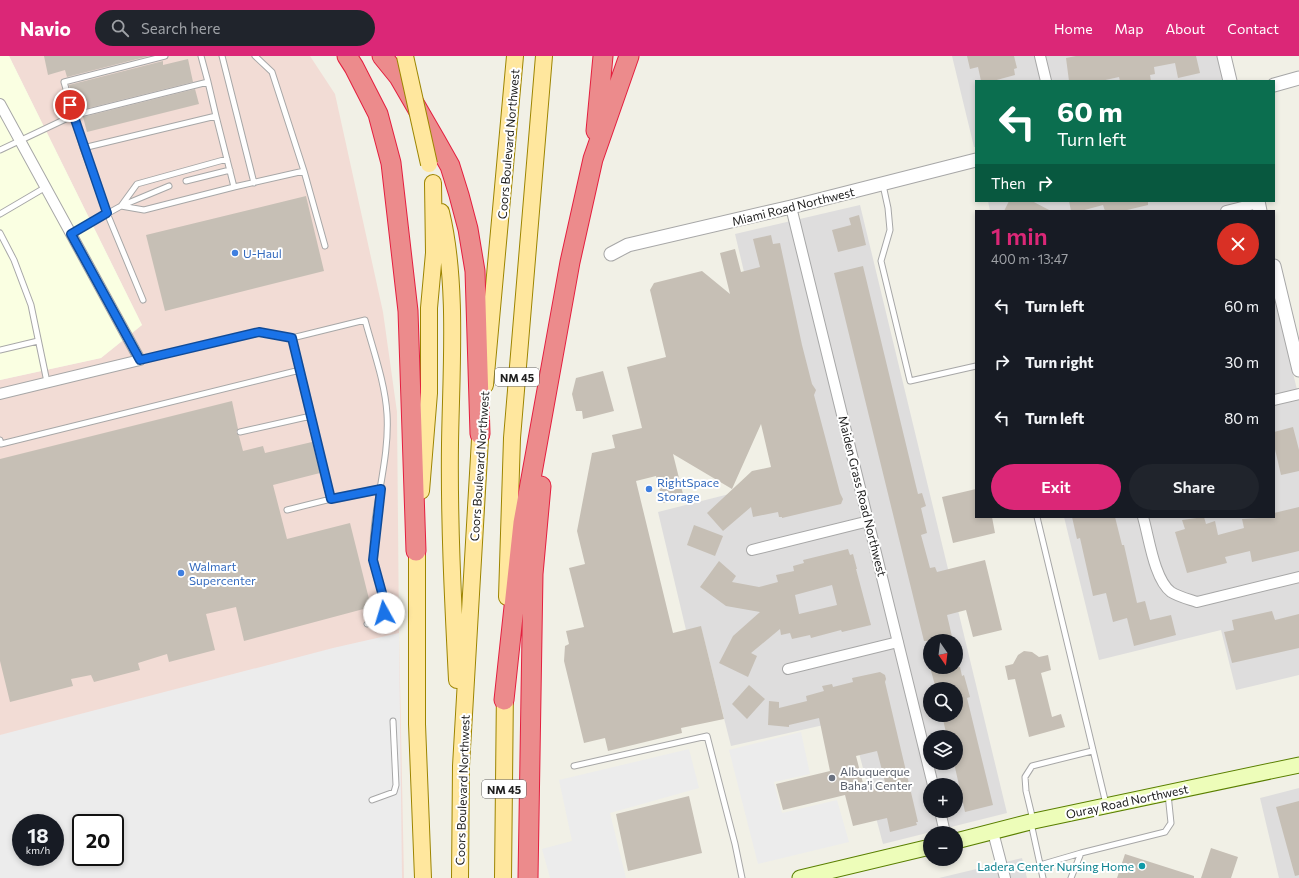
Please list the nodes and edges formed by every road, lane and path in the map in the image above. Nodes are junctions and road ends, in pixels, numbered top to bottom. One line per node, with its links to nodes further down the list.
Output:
1 (165, 56): 20 (lane)
2 (201, 56): 17 (lane)
3 (222, 56): 31 (lane)
4 (255, 56): 29 (lane)
5 (347, 56): 72 (highway)
6 (382, 56): 62 (highway)
7 (405, 56): 32 (main road, bridge)
8 (515, 56): 62 (main road, Coors Boulevard Northwest / NM 45)
9 (544, 56): 77 (main road, NM 45)
10 (603, 56): 26 (highway)
11 (629, 56): 26 (highway)
12 (1040, 56): 15 (street)
13 (1224, 56): 16 (street)
14 (1299, 78): 18 (street)
15 (1046, 80)
16 (1230, 80)
17 (208, 82): 20 (lane); 21 (lane)
18 (1275, 85)
19 (0, 104): 22 (street)
20 (72, 116): 22 (lane); 23 (lane)
21 (216, 116): 23 (lane); 25 (lane)
22 (21, 141): 24 (lane); 35 (street)
23 (83, 148): 41 (lane)
24 (0, 150)
25 (227, 159): 28 (lane); 38 (lane)
26 (593, 159): 63 (highway)
27 (975, 160): 33 (street, Miami Road Northwest)
28 (230, 170): 30 (lane); 36 (lane)
29 (304, 171): 31 (lane); 45 (lane)
30 (186, 181)
31 (254, 183): 36 (lane)
32 (433, 183): 72 (main road); 81 (main road)
33 (882, 184): 39 (street, Miami Road Northwest); 53 (lane)
34 (169, 186): 38 (lane)
35 (46, 187): 42 (lane); 44 (street)
36 (234, 187): 38 (lane)
37 (1259, 205): 40 (street)
38 (121, 206): 41 (lane)
39 (791, 207): 46 (street, Miami Road Northwest); 70 (street, Maiden Grass Road Northwest)
40 (1232, 210)
41 (107, 213): 44 (lane); 48 (lane)
42 (0, 214)
43 (0, 233): 50 (lane)
44 (71, 234): 52 (street)
45 (325, 246)
46 (611, 254)
47 (1275, 270): 55 (street)
48 (143, 300)
49 (292, 338): 52 (lane); 54 (lane); 65 (lane)
50 (38, 341): 51 (lane); 56 (lane)
51 (0, 350)
52 (140, 360): 56 (street)
53 (975, 366)
54 (300, 370): 60 (lane); 64 (lane)
55 (1299, 370)
56 (46, 382): 57 (street)
57 (0, 394)
58 (1299, 394): 59 (street)
59 (1275, 400)
60 (311, 416): 61 (lane); 66 (lane)
61 (240, 432)
62 (480, 434): 81 (main road, Coors Boulevard Northwest / NM 45)
63 (538, 435): 77 (highway); 96 (highway)
64 (0, 443)
65 (381, 489): 66 (lane); 74 (lane)
66 (331, 499): 67 (lane)
67 (287, 510)
68 (1037, 518): 79 (lane)
69 (1143, 518): 73 (street)
70 (869, 521): 71 (street); 75 (street, Maiden Grass Road Northwest)
71 (752, 550)
72 (416, 551): 93 (main road)
73 (1299, 577)
74 (367, 624)
75 (898, 642): 76 (street); 83 (street, Maiden Grass Road Northwest)
76 (788, 669)
77 (504, 700): 95 (main road, NM 45)
78 (393, 721): 85 (lane)
79 (1092, 751): 86 (lane); 87 (lane)
80 (1299, 765): 84 (main road, Ouray Road Northwest)
81 (461, 766): 94 (main road, Coors Boulevard Northwest / NM 45)
82 (574, 766): 97 (lane)
83 (931, 778)
84 (1168, 793): 86 (main road, Ouray Road Northwest); 91 (lane)
85 (372, 800)
86 (1106, 806): 87 (main road, Ouray Road Northwest)
87 (1032, 822): 88 (main road, Ouray Road Northwest); 92 (lane)
88 (993, 832): 89 (main road, Ouray Road Northwest); 99 (street)
89 (963, 839)
90 (923, 849): 98 (main road)
91 (1081, 854): 92 (lane); 101 (lane)
92 (1040, 865): 100 (lane)
93 (423, 878)
94 (460, 878)
95 (503, 878)
96 (528, 878)
97 (742, 878)
98 (800, 878)
99 (1005, 878)
100 (1043, 878)
101 (1071, 878)

